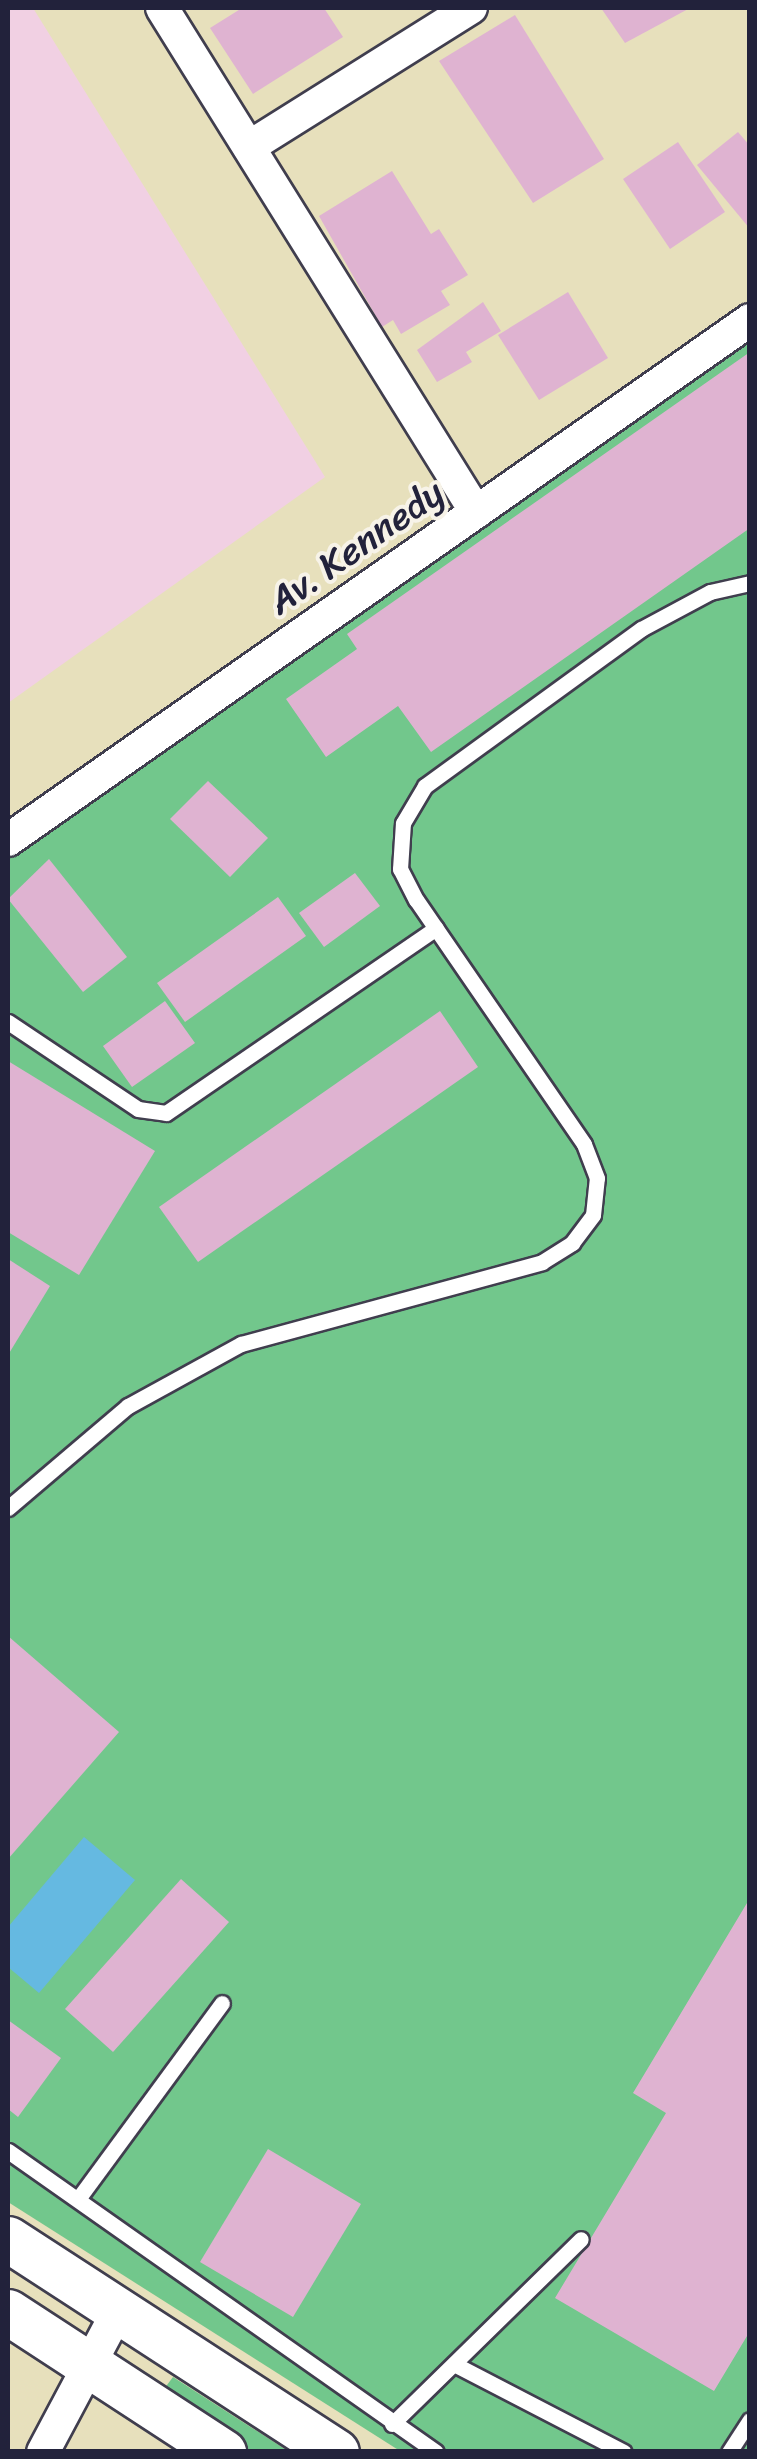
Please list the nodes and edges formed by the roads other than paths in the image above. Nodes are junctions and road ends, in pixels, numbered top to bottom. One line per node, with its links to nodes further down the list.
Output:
1 (162, 8): 3 (street)
2 (472, 8): 3 (street)
3 (249, 147): 5 (street)
4 (750, 320): 5 (street, Av. Kennedy)
5 (476, 512): 7 (street, Av. Kennedy)
6 (750, 583): 8 (lane)
7 (8, 840)
8 (436, 928): 9 (lane); 10 (lane)
9 (8, 1022)
10 (8, 1508)
11 (222, 2003): 13 (lane)
12 (8, 2151): 13 (lane)
13 (78, 2199): 21 (lane)
14 (8, 2239): 16 (street)
15 (581, 2239): 18 (lane)
16 (118, 2311): 19 (street); 24 (street)
17 (8, 2312): 19 (street)
18 (454, 2364): 21 (lane); 26 (lane)
19 (90, 2365): 22 (street); 23 (street)
20 (750, 2420): 27 (lane)
21 (392, 2424): 25 (lane)
22 (43, 2452)
23 (223, 2452)
24 (336, 2452)
25 (436, 2452)
26 (624, 2452)
27 (729, 2452)

